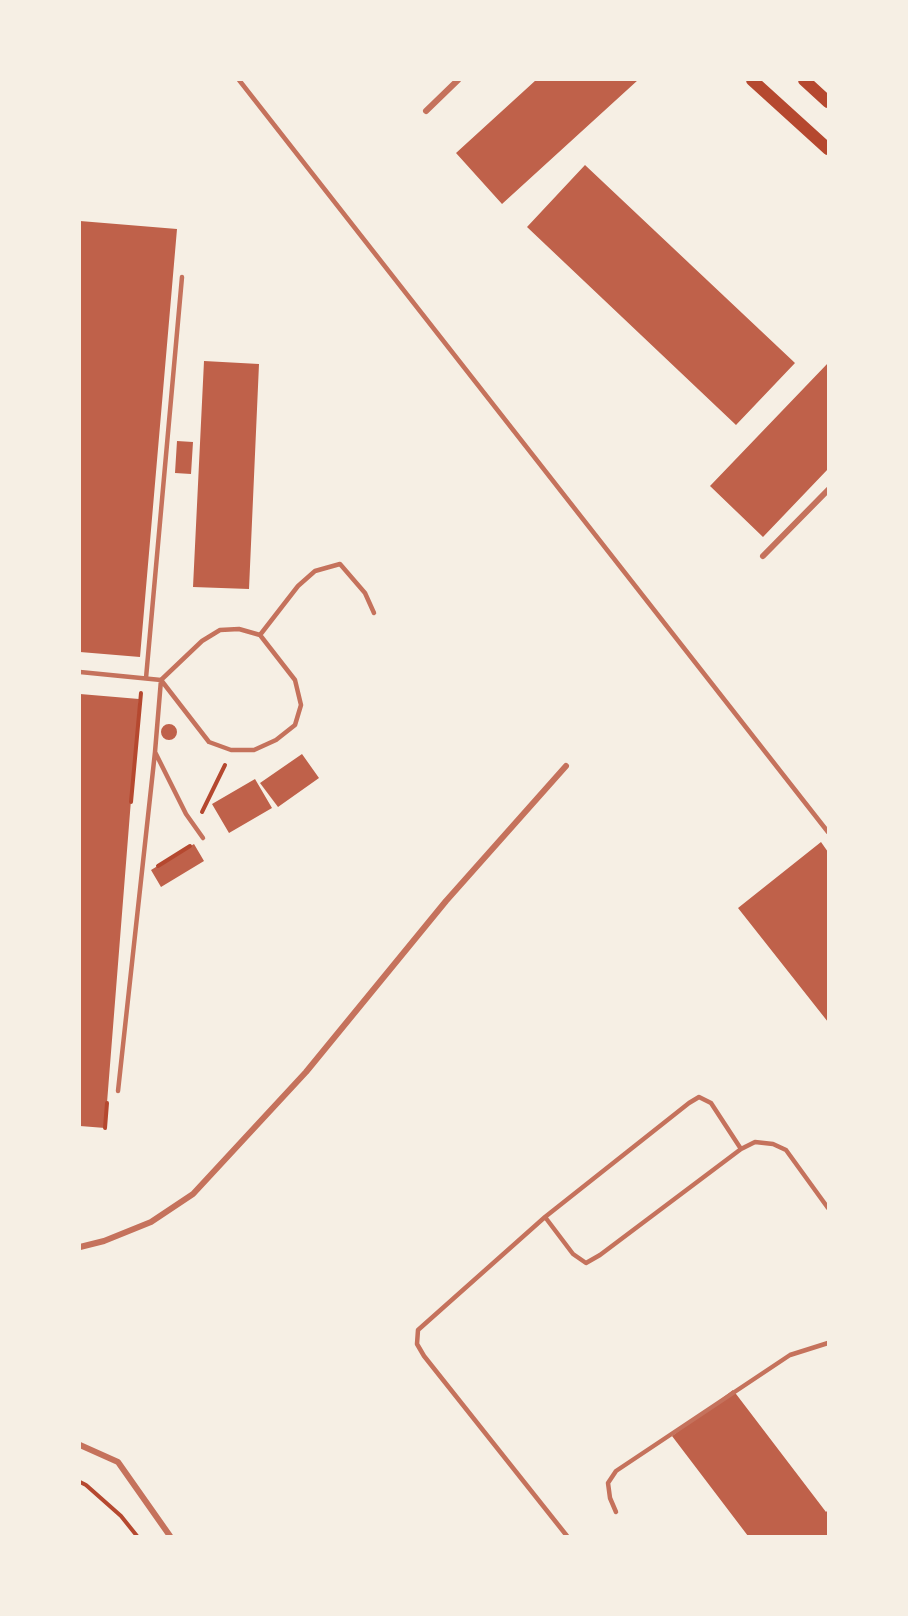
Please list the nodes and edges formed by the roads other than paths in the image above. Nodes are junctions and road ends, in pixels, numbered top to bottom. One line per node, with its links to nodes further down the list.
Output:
1 (239, 80): 18 (lane)
2 (458, 80): 6 (street)
3 (752, 80): 7 (main road)
4 (804, 80): 5 (main road)
5 (828, 102)
6 (426, 111)
7 (828, 149)
8 (182, 277): 14 (lane)
9 (828, 490): 10 (street)
10 (763, 556)
11 (374, 613): 12 (lane)
12 (260, 635): 15 (lane); 15 (lane)
13 (80, 672): 14 (lane)
14 (147, 678): 15 (lane)
15 (161, 680): 16 (lane)
16 (155, 752): 19 (lane); 20 (lane)
17 (566, 766): 24 (street)
18 (828, 832)
19 (203, 838)
20 (118, 1091)
21 (741, 1149): 22 (lane); 23 (lane); 23 (lane)
22 (828, 1208)
23 (545, 1218): 29 (lane)
24 (80, 1246)
25 (828, 1343): 27 (lane)
26 (80, 1446): 28 (street)
27 (616, 1512)
28 (171, 1536)
29 (567, 1536)

